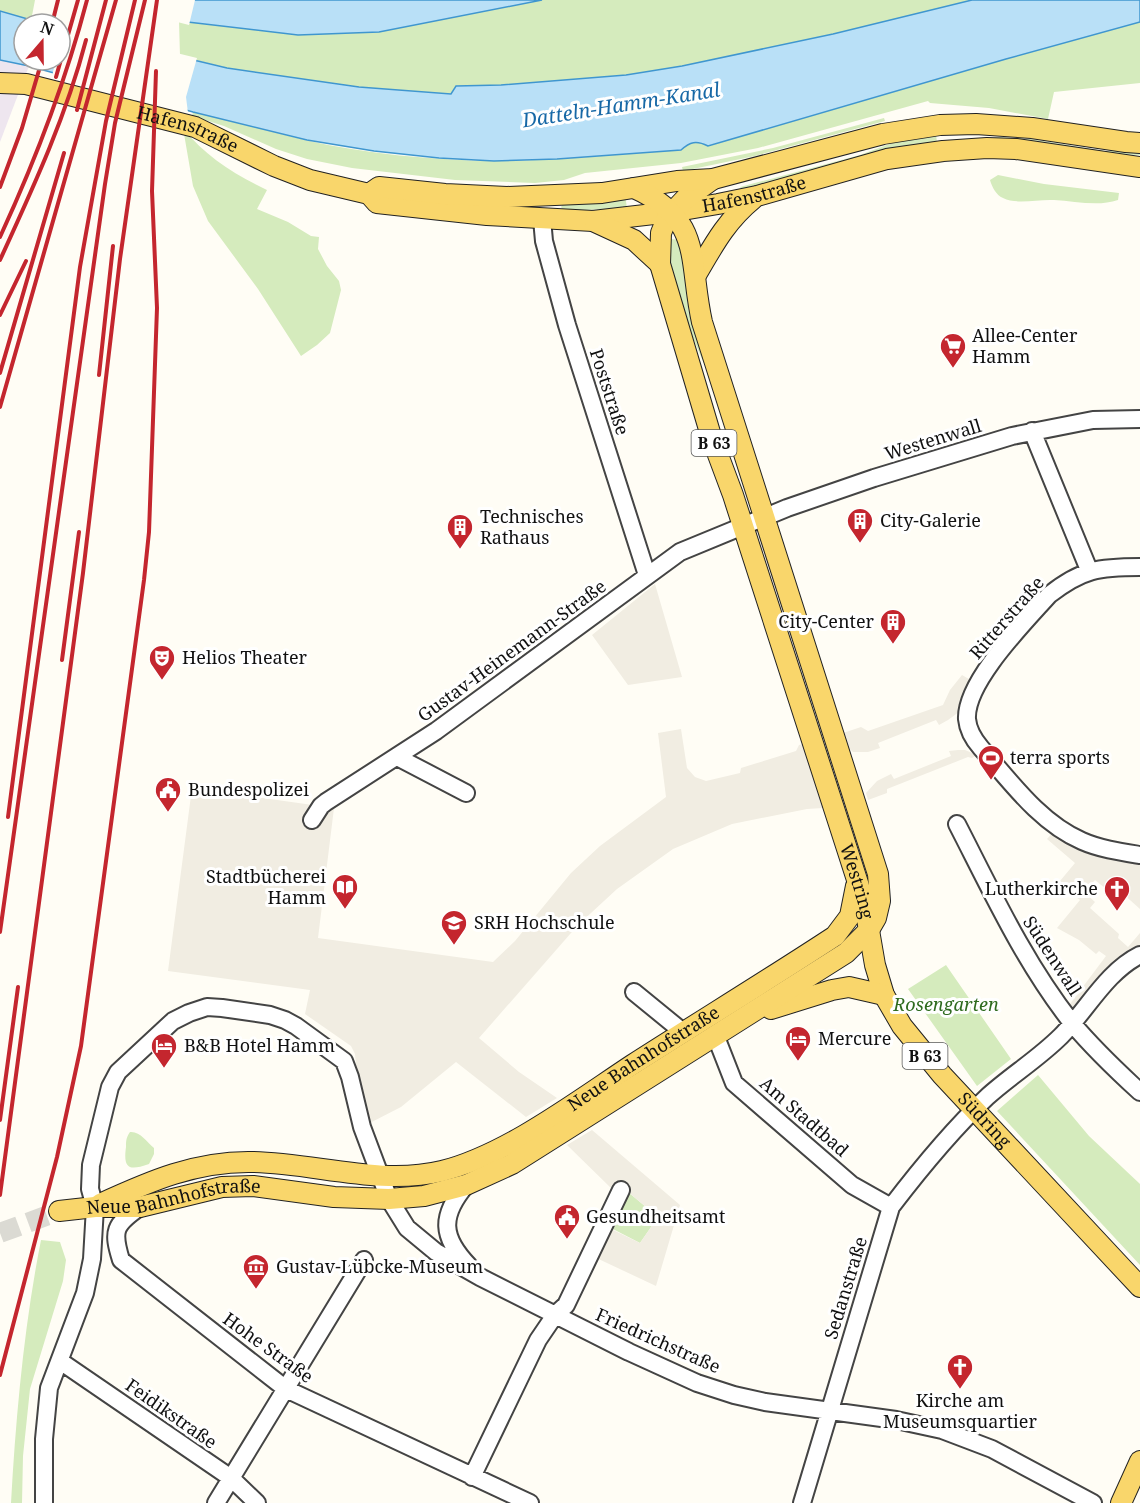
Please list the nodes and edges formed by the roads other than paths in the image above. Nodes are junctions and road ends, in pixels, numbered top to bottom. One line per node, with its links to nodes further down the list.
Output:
1 (0, 82): 6 (main road, Hafenstraße)
2 (1140, 143): 4 (main road, Hafenstraße / B 63)
3 (1140, 167): 7 (main road, Hafenstraße)
4 (713, 178): 5 (main road, Hafenstraße); 8 (main road, B 63)
5 (634, 188): 6 (main road, Hafenstraße); 8 (main road)
6 (369, 194): 9 (main road, Hafenstraße)
7 (757, 196): 8 (main road, Hafenstraße); 12 (main road)
8 (671, 212): 10 (main road, Hafenstraße); 11 (main road, B 63); 12 (main road)
9 (542, 219): 10 (main road, Hafenstraße); 19 (street, Poststraße)
10 (593, 221): 11 (main road)
11 (660, 264): 16 (main road, B 63)
12 (696, 275): 15 (main road, B 63)
13 (1140, 419): 14 (street, Westenwall)
14 (1032, 431): 15 (street, Westenwall); 18 (street)
15 (763, 517): 16 (street, Westenwall); 26 (main road, Westring / B 63)
16 (743, 526): 19 (street, Gustav-Heinemann-Straße); 25 (main road, Westring / B 63)
17 (1140, 567): 18 (street, Ritterstraße)
18 (1089, 570): 24 (street, Ritterstraße)
19 (647, 575): 20 (street, Gustav-Heinemann-Straße)
20 (397, 757): 21 (street); 22 (street, Gustav-Heinemann-Straße)
21 (466, 793)
22 (312, 820)
23 (957, 824): 31 (street, Südenwall)
24 (1140, 855)
25 (857, 879): 26 (main road, Westring / B 63); 32 (main road, Neue Bahnhofstraße)
26 (869, 930): 29 (main road, Südring / B 63); 30 (main road, Neue Bahnhofstraße)
27 (1140, 955): 31 (street, Sedanstraße)
28 (634, 992): 32 (street)
29 (884, 995): 30 (main road); 35 (main road, Südring / B 63)
30 (745, 1017): 33 (main road, Neue Bahnhofstraße)
31 (1072, 1023): 34 (street, Südenwall); 35 (street, Sedanstraße)
32 (683, 1032): 36 (main road, Neue Bahnhofstraße)
33 (716, 1036): 37 (main road, Neue Bahnhofstraße); 42 (street, Am Stadtbad)
34 (1140, 1092)
35 (974, 1109): 42 (street, Sedanstraße); 46 (main road, Südring / B 63)
36 (381, 1175): 39 (street, Friedrichstraße); 40 (main road, Neue Bahnhofstraße); 40 (street, Friedrichstraße)
37 (466, 1185): 39 (main road, Neue Bahnhofstraße); 45 (street, Friedrichstraße)
38 (621, 1190): 47 (street)
39 (389, 1199): 41 (main road, Neue Bahnhofstraße); 45 (street, Friedrichstraße)
40 (95, 1207): 41 (main road, Neue Bahnhofstraße); 43 (main road); 48 (street, Friedrichstraße)
41 (140, 1207): 49 (street, Hohe Straße)
42 (891, 1208): 50 (street, Sedanstraße)
43 (60, 1211)
44 (364, 1260): 49 (street)
45 (480, 1277): 47 (street, Friedrichstraße)
46 (1140, 1287)
47 (555, 1315): 50 (street, Friedrichstraße); 52 (street)
48 (60, 1361): 53 (street, Feidikstraße); 54 (street, Friedrichstraße)
49 (286, 1389): 52 (street, Hohe Straße); 53 (street)
50 (829, 1412): 58 (street, Sedanstraße); 59 (street, Friedrichstraße)
51 (1140, 1461): 60 (main road)
52 (472, 1477): 57 (street, Hohe Straße)
53 (231, 1478): 55 (street); 56 (street, Feidikstraße)
54 (44, 1503)
55 (216, 1503)
56 (257, 1503)
57 (530, 1503)
58 (802, 1503)
59 (1093, 1503)
60 (1121, 1503)

